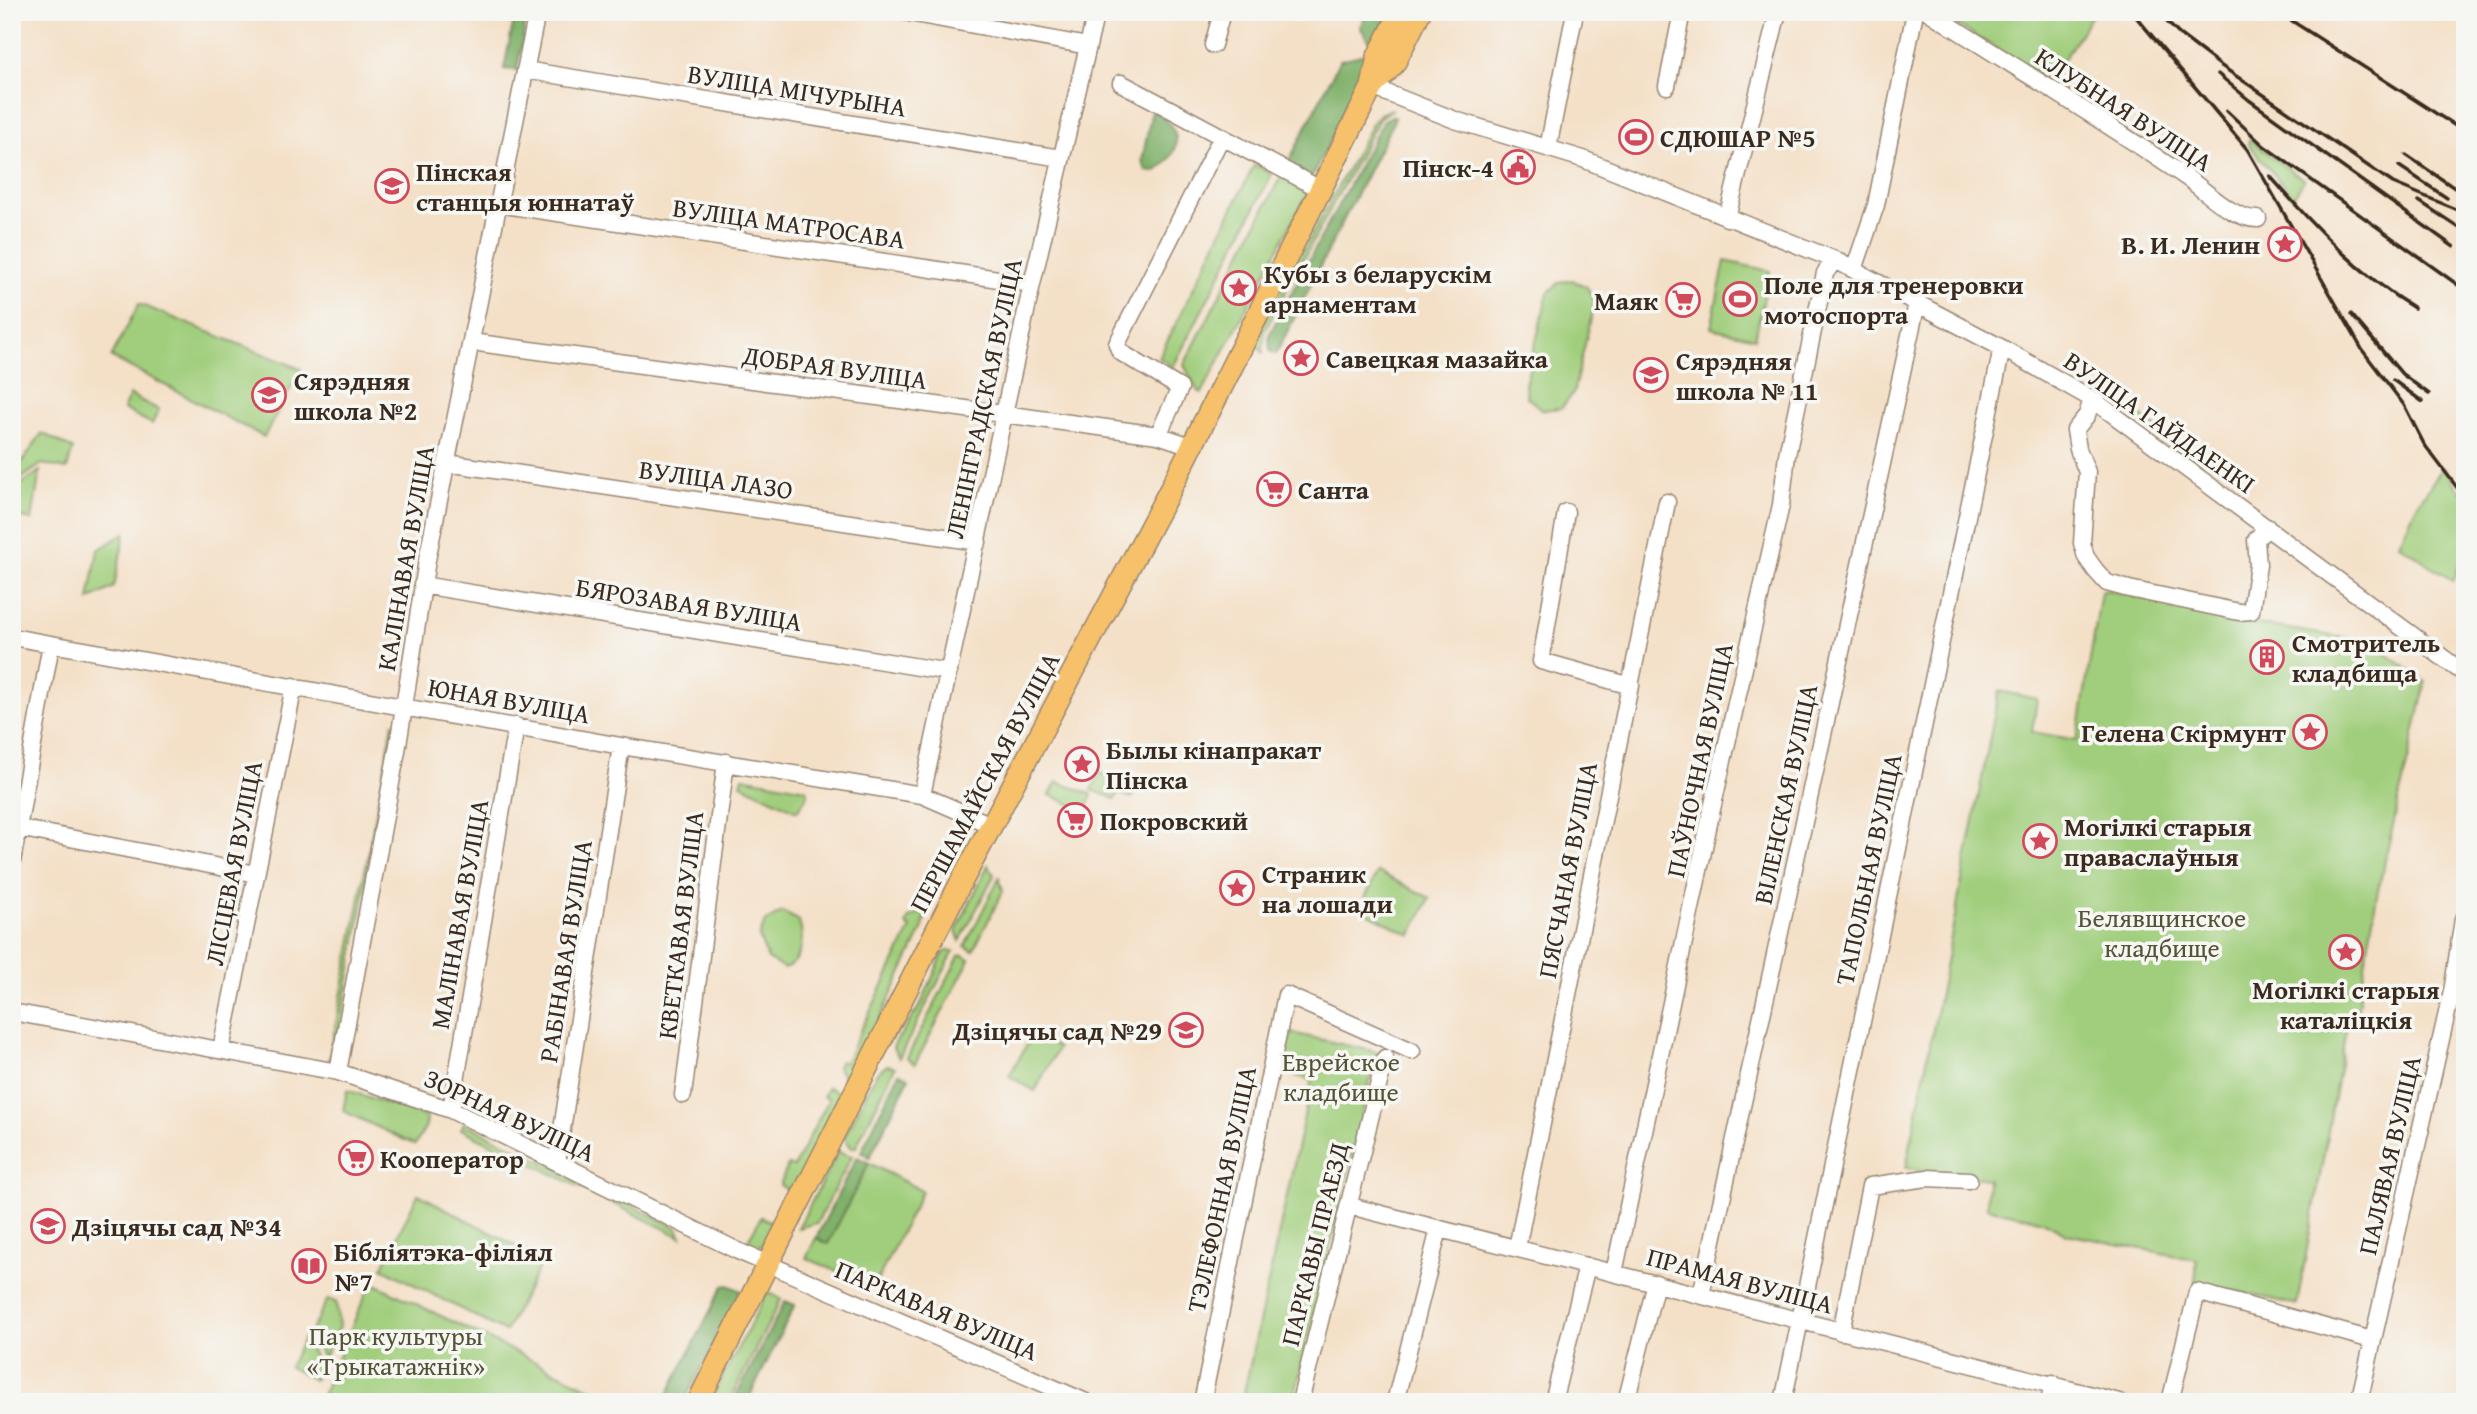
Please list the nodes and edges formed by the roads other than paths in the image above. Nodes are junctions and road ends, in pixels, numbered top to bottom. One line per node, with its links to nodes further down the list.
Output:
1 (537, 12): 14 (street, КАЛІНАВАЯ ВУЛІЦА)
2 (904, 12): 13 (street)
3 (1096, 12): 13 (street, ЛЕНІНГРАДСКАЯ ВУЛІЦА)
4 (1222, 12): 12 (street)
5 (1401, 12): 17 (main road, ПЕРШАМАЙСКАЯ ВУЛІЦА)
6 (1420, 12): 17 (main road, ПЕРШАМАЙСКАЯ ВУЛІЦА)
7 (1575, 12): 19 (street)
8 (1682, 12): 16 (street)
9 (1778, 12): 23 (street)
10 (1915, 12): 26 (street)
11 (1929, 12): 24 (street, КЛУБНАЯ ВУЛІЦА)
12 (1213, 45)
13 (1088, 46): 20 (street, ЛЕНІНГРАДСКАЯ ВУЛІЦА)
14 (525, 71): 20 (street, ВУЛІЦА МІЧУРЫНА); 22 (street, КАЛІНАВАЯ ВУЛІЦА)
15 (1121, 83): 18 (street)
16 (1667, 86)
17 (1371, 87): 19 (street, ВУЛІЦА ГАЙДАЕНКІ); 21 (main road, ПЕРШАМАЙСКАЯ ВУЛІЦА)
18 (1221, 138): 21 (street); 33 (street)
19 (1548, 148): 23 (street, ВУЛІЦА ГАЙДАЕНКІ)
20 (1061, 158): 27 (street, ЛЕНІНГРАДСКАЯ ВУЛІЦА)
21 (1320, 189): 34 (main road, ПЕРШАМАЙСКАЯ ВУЛІЦА)
22 (498, 204): 27 (street, ВУЛІЦА МАТРОСАВА); 29 (street, КАЛІНАВАЯ ВУЛІЦА)
23 (1727, 218): 25 (street, ВУЛІЦА ГАЙДАЕНКІ)
24 (2258, 219)
25 (1835, 260): 26 (street, ВУЛІЦА ГАЙДАЕНКІ); 71 (street, ПАЎНОЧНАЯ ВУЛІЦА)
26 (1854, 270): 28 (street, ВУЛІЦА ГАЙДАЕНКІ)
27 (1032, 284): 32 (street, ЛЕНІНГРАДСКАЯ ВУЛІЦА)
28 (1917, 303): 30 (street, ВУЛІЦА ГАЙДАЕНКІ); 73 (street, ВІЛЕНСКАЯ ВУЛІЦА)
29 (471, 342): 32 (street, ДОБРАЯ ВУЛІЦА); 35 (street, КАЛІНАВАЯ ВУЛІЦА)
30 (2002, 348): 31 (street, ВУЛІЦА ГАЙДАЕНКІ); 74 (street, ТАПОЛЬНАЯ ВУЛІЦА)
31 (2092, 399): 38 (street, ВУЛІЦА ГАЙДАЕНКІ); 38 (street)
32 (1004, 415): 33 (street, ДОБРАЯ ВУЛІЦА); 39 (street, ЛЕНІНГРАДСКАЯ ВУЛІЦА)
33 (1158, 435): 34 (street, ДОБРАЯ ВУЛІЦА)
34 (1191, 446): 52 (main road, ПЕРШАМАЙСКАЯ ВУЛІЦА)
35 (447, 463): 39 (street, ВУЛІЦА ЛАЗО); 40 (street, КАЛІНАВАЯ ВУЛІЦА)
36 (1667, 502): 46 (street, ПЯСЧАНАЯ ВУЛІЦА)
37 (1566, 512): 46 (street)
38 (2267, 527): 44 (street, ВУЛІЦА ГАЙДАЕНКІ)
39 (978, 542): 43 (street, ЛЕНІНГРАДСКАЯ ВУЛІЦА)
40 (422, 585): 43 (street, БЯРОЗАВАЯ ВУЛІЦА); 47 (street, КАЛІНАВАЯ ВУЛІЦА)
41 (12, 637): 42 (street, ЮНАЯ ВУЛІЦА)
42 (51, 644): 45 (street, ЮНАЯ ВУЛІЦА); 53 (street)
43 (948, 672): 51 (street, ЛЕНІНГРАДСКАЯ ВУЛІЦА)
44 (2465, 674)
45 (294, 686): 47 (street, ЮНАЯ ВУЛІЦА); 55 (street, ЛІСЦЕВАЯ ВУЛІЦА)
46 (1631, 686): 68 (street, ПЯСЧАНАЯ ВУЛІЦА)
47 (404, 706): 48 (street, ЮНАЯ ВУЛІЦА); 61 (street, КАЛІНАВАЯ ВУЛІЦА)
48 (516, 726): 49 (street, ЮНАЯ ВУЛІЦА); 63 (street, МАЛІНАВАЯ ВУЛІЦА)
49 (621, 746): 50 (street, ЮНАЯ ВУЛІЦА); 64 (street, РАБІНАВАЯ ВУЛІЦА)
50 (726, 762): 51 (street, ЮНАЯ ВУЛІЦА); 62 (street, КВЕТКАВАЯ ВУЛІЦА)
51 (922, 795): 52 (street, ЮНАЯ ВУЛІЦА)
52 (991, 825): 69 (main road, ПЕРШАМАЙСКАЯ ВУЛІЦА)
53 (18, 828): 54 (street); 55 (street)
54 (12, 862)
55 (256, 874): 58 (street, ЛІСЦЕВАЯ ВУЛІЦА)
56 (2463, 919): 76 (street, ПАЛЯВАЯ ВУЛІЦА)
57 (12, 1012): 58 (street, ЗОРНАЯ ВУЛІЦА)
58 (221, 1050): 61 (street, ЗОРНАЯ ВУЛІЦА)
59 (1412, 1051): 78 (street, ТЭЛЕФОННАЯ ВУЛІЦА)
60 (1385, 1058): 66 (street, ПАРКАВЫ ПРАЕЗД)
61 (338, 1072): 63 (street, ЗОРНАЯ ВУЛІЦА)
62 (683, 1095)
63 (451, 1110): 64 (street, ЗОРНАЯ ВУЛІЦА)
64 (557, 1162): 69 (street, ЗОРНАЯ ВУЛІЦА)
65 (1969, 1180): 75 (street)
66 (1350, 1206): 67 (street, ПРАМАЯ ВУЛІЦА); 81 (street, ПАРКАВЫ ПРАЕЗД)
67 (1439, 1229): 68 (street, ПРАМАЯ ВУЛІЦА); 82 (street)
68 (1517, 1248): 70 (street, ПРАМАЯ ВУЛІЦА)
69 (768, 1264): 79 (main road, ПЕРШАМАЙСКАЯ ВУЛІЦА); 80 (street, ПАРКАВАЯ ВУЛІЦА)
70 (1587, 1266): 71 (street, ПРАМАЯ ВУЛІЦА); 83 (street)
71 (1614, 1273): 72 (street, ПРАМАЯ ВУЛІЦА)
72 (1656, 1283): 73 (street, ПРАМАЯ ВУЛІЦА); 84 (street)
73 (1701, 1295): 74 (street, ПРАМАЯ ВУЛІЦА)
74 (1800, 1322): 75 (street, ПРАМАЯ ВУЛІЦА); 85 (street, ТАПОЛЬНАЯ ВУЛІЦА)
75 (1841, 1332): 77 (street, ПРАМАЯ ВУЛІЦА)
76 (2372, 1340): 88 (street); 89 (street, ПАЛЯВАЯ ВУЛІЦА)
77 (2053, 1383): 86 (street); 87 (street, ПРАМАЯ ВУЛІЦА)
78 (1204, 1393)
79 (698, 1402)
80 (1087, 1402)
81 (1300, 1402)
82 (1395, 1402)
83 (1553, 1402)
84 (1626, 1402)
85 (1783, 1402)
86 (2049, 1402)
87 (2119, 1402)
88 (2170, 1402)
89 (2358, 1402)

